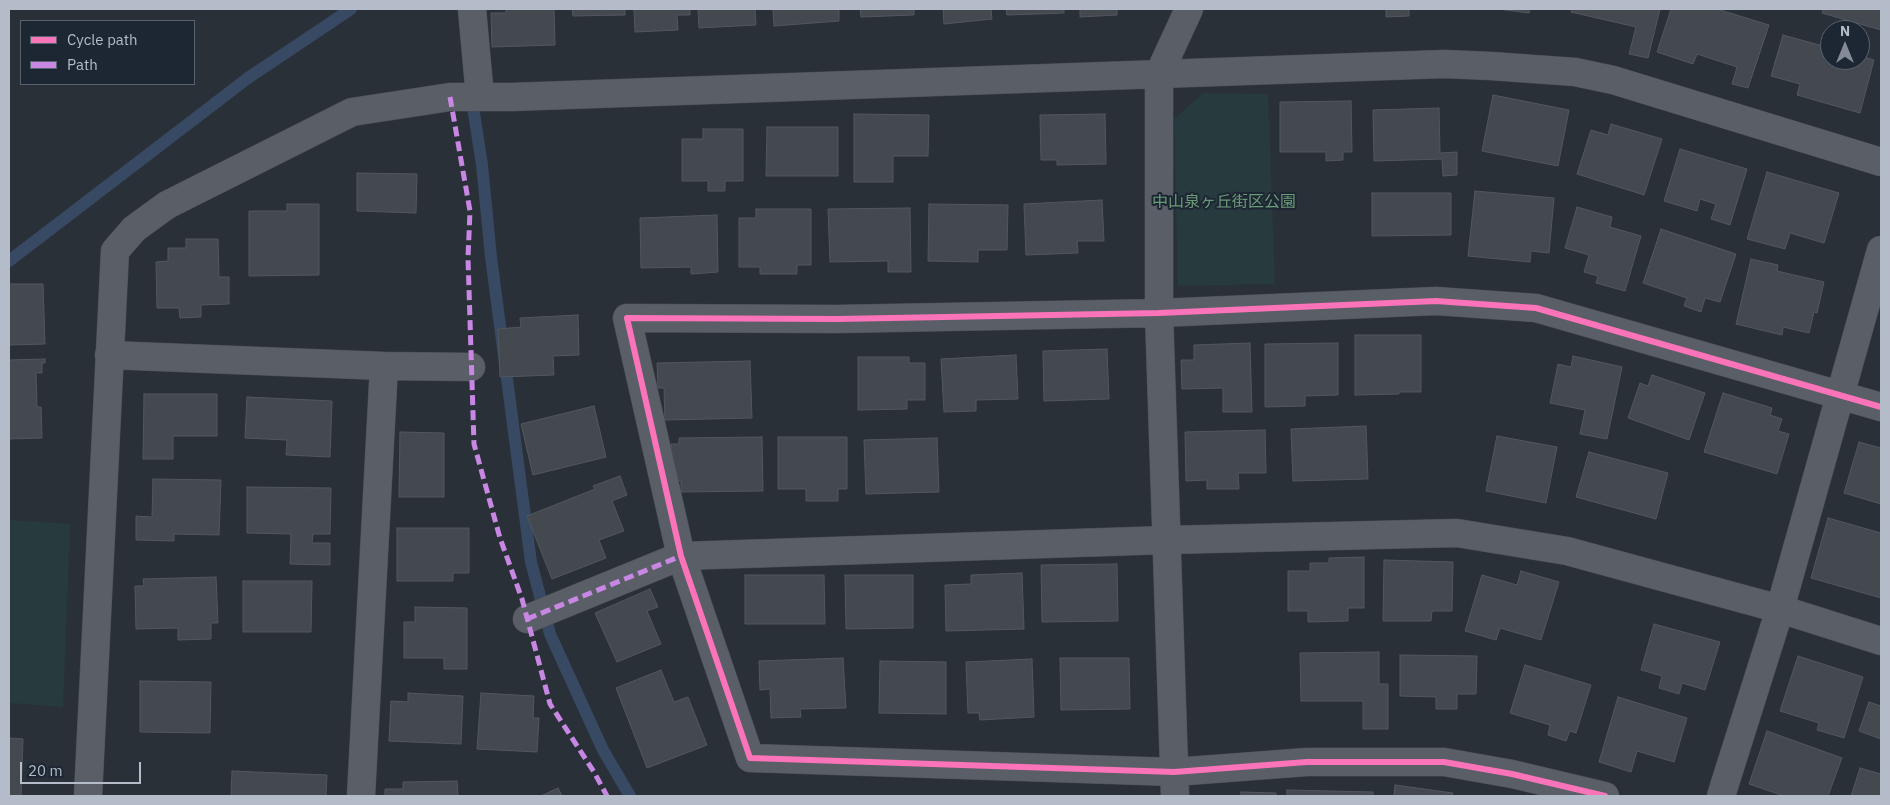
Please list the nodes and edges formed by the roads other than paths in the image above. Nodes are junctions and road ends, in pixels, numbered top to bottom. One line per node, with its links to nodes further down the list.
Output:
1 (472, 9): 4 (street)
2 (1189, 9): 3 (street)
3 (1160, 74): 4 (street); 5 (street); 7 (street)
4 (480, 96): 8 (street)
5 (1881, 162)
6 (1881, 250): 11 (street)
7 (1159, 313): 11 (street); 13 (street); 14 (street)
8 (109, 355): 9 (street); 19 (street)
9 (384, 366): 10 (street); 20 (street)
10 (471, 367)
11 (1839, 394): 12 (street); 15 (street)
12 (1881, 407)
13 (1167, 540): 14 (street); 15 (street); 18 (street)
14 (681, 556): 16 (street); 18 (street)
15 (1780, 609): 17 (street); 22 (street)
16 (527, 619)
17 (1881, 641)
18 (1175, 784): 21 (street)
19 (88, 796)
20 (361, 796)
21 (1605, 796)
22 (1721, 796)

